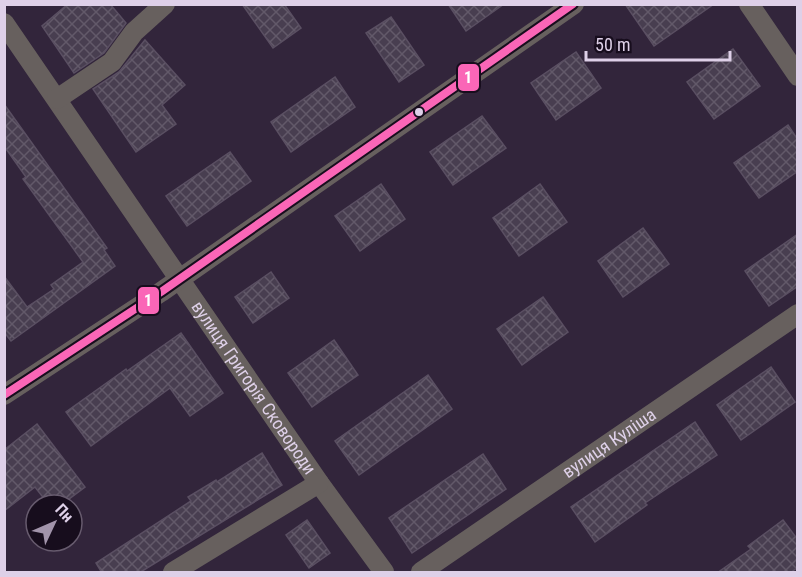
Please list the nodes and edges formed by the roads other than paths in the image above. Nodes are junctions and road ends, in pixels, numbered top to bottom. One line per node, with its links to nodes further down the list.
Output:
1 (165, 4): 6 (street)
2 (574, 4): 7 (street)
3 (749, 4): 5 (street)
4 (4, 23): 6 (street, вулиця Григорія Сковороди)
5 (798, 76)
6 (57, 99): 7 (street, вулиця Григорія Сковороди)
7 (179, 279): 9 (street); 10 (street, вулиця Григорія Сковороди)
8 (798, 314): 13 (street, вулиця Куліша)
9 (4, 395)
10 (319, 483): 11 (street); 12 (street, вулиця Григорія Сковороди)
11 (173, 573)
12 (384, 573)
13 (421, 573)

